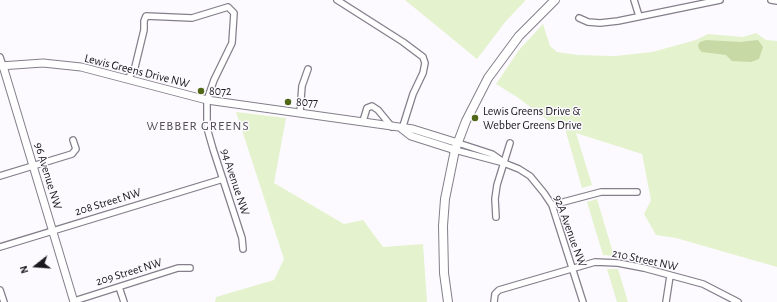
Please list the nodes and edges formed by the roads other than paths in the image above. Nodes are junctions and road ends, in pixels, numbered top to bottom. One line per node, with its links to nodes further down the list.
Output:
1 (337, 0): 18 (street)
2 (555, 0): 21 (main road)
3 (634, 0): 8 (street)
4 (720, 0): 6 (street)
5 (771, 0): 7 (street)
6 (706, 1): 8 (street)
7 (777, 1)
8 (639, 16): 9 (street)
9 (579, 18)
10 (0, 57): 11 (street, 96 Avenue NW)
11 (1, 66): 13 (street, Lewis Greens Drive NW); 23 (street, 96 Avenue NW)
12 (308, 69): 15 (street)
13 (128, 79): 14 (street, Lewis Greens Drive NW); 14 (street, 94 Avenue NW)
14 (207, 100): 15 (street, Lewis Greens Drive NW); 25 (street, 94 Avenue NW)
15 (300, 112): 16 (street, Lewis Greens Drive NW)
16 (363, 121): 17 (street, Lewis Greens Drive NW); 17 (street)
17 (392, 127): 18 (street, Lewis Greens Drive NW)
18 (402, 129): 21 (street, Lewis Greens Drive NW)
19 (73, 140): 23 (street)
20 (510, 143): 22 (street)
21 (457, 146): 22 (street, 92A Avenue NW); 40 (main road)
22 (504, 163): 27 (street, 92A Avenue NW); 28 (street)
23 (33, 166): 24 (street); 29 (street, 96 Avenue NW)
24 (0, 176)
25 (223, 179): 29 (street, 208 Street NW); 31 (street, 94 Avenue NW)
26 (637, 192): 27 (street)
27 (552, 205): 32 (street, 92A Avenue NW)
28 (496, 217)
29 (53, 231): 30 (street, 208 Street NW); 37 (street, 96 Avenue NW)
30 (0, 246)
31 (243, 249)
32 (572, 267): 34 (street, 210 Street NW); 41 (street, 210 Street NW); 42 (street, 92A Avenue NW)
33 (190, 268): 35 (street, 209 Street NW)
34 (670, 276): 43 (street); 44 (street, 210 Street NW)
35 (119, 287): 37 (street, 209 Street NW); 39 (street)
36 (0, 290): 38 (street)
37 (74, 301)
38 (4, 302)
39 (124, 302)
40 (448, 302)
41 (494, 302)
42 (583, 302)
43 (666, 302)
44 (738, 302)

